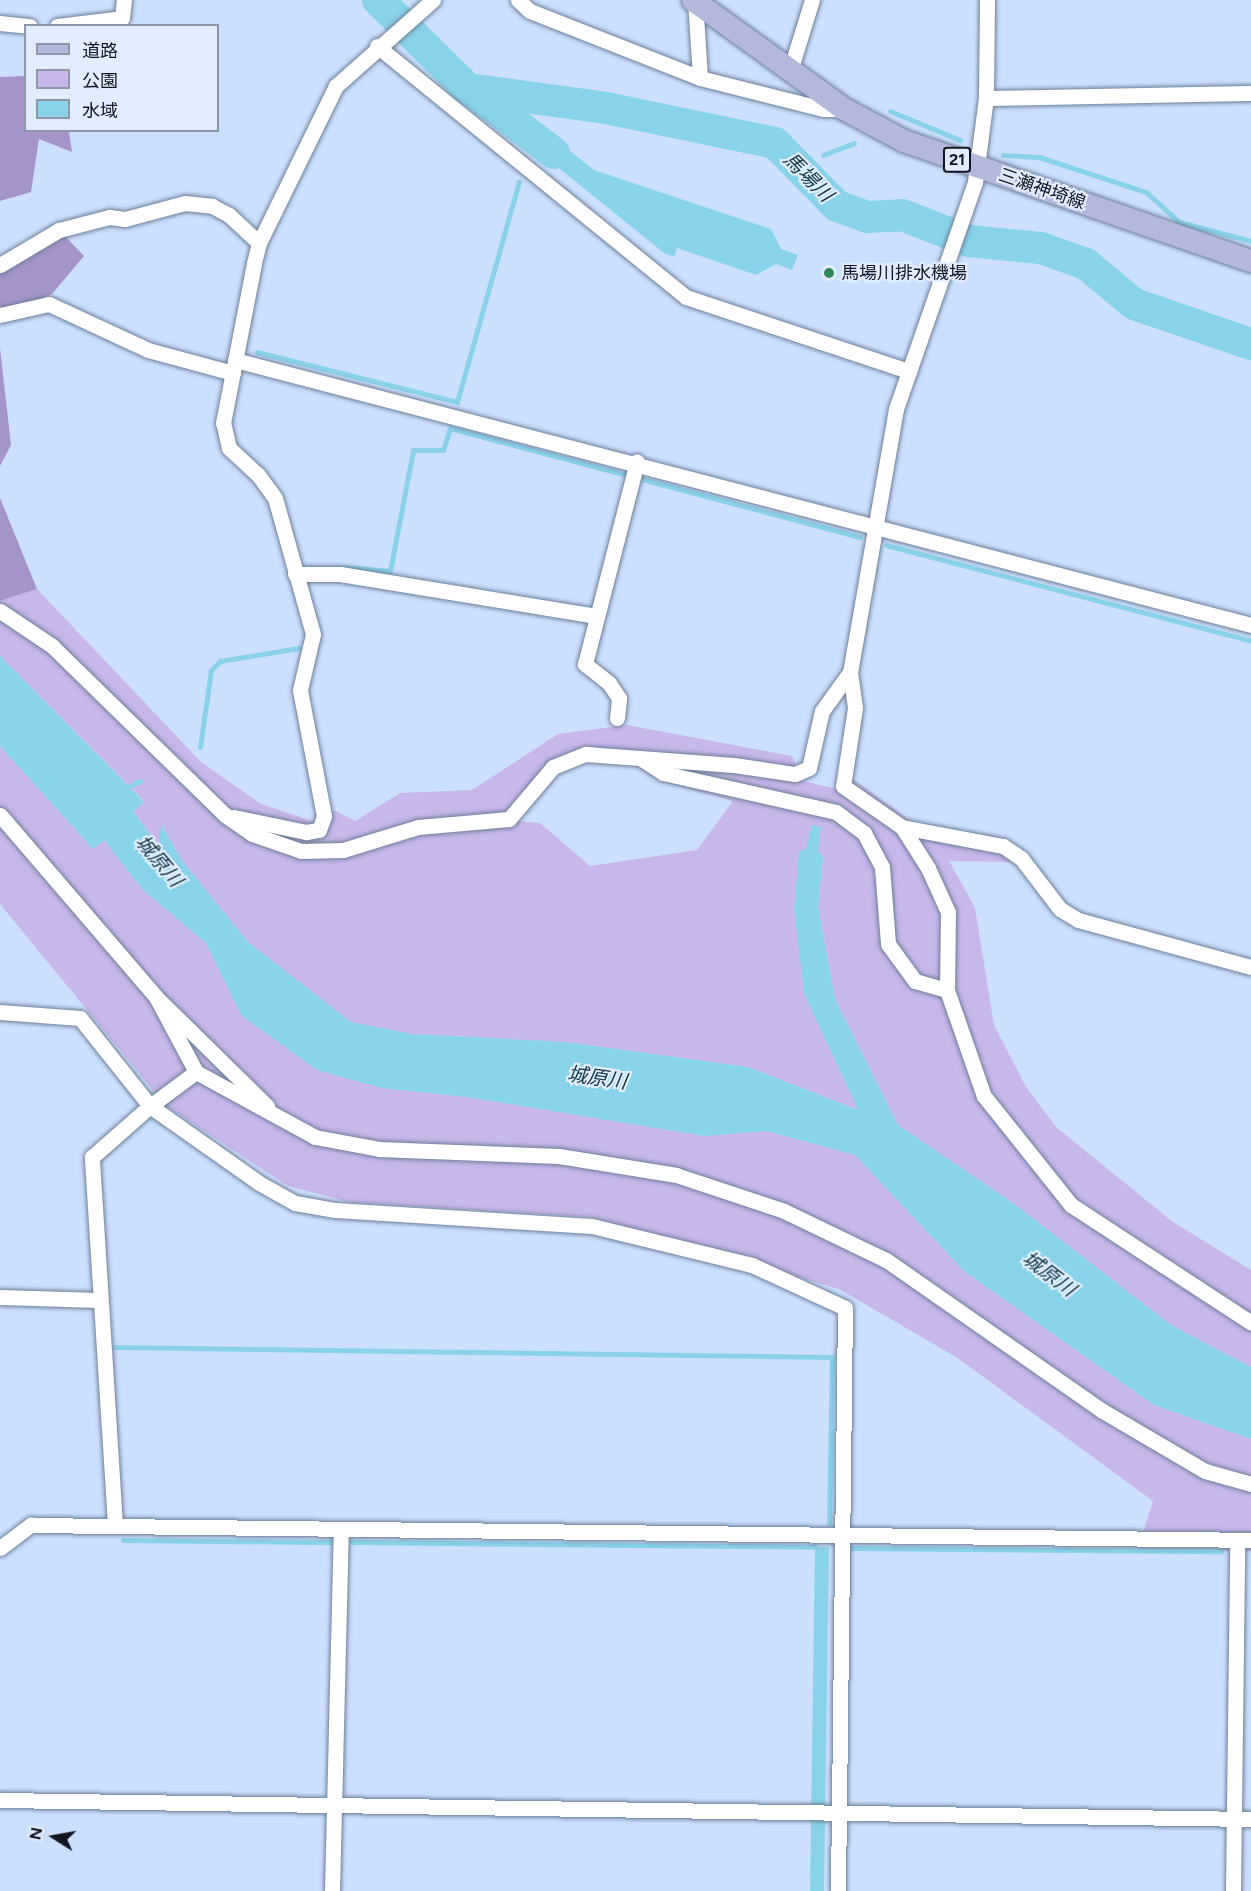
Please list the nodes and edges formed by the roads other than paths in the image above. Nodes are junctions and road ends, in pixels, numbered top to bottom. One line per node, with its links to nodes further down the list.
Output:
1 (124, 0): 8 (street)
2 (433, 0): 10 (street)
3 (518, 0): 12 (street)
4 (694, 0): 11 (main road, 三瀬神埼線 / 21); 12 (street)
5 (812, 0): 11 (street)
6 (987, 0): 14 (street)
7 (0, 22): 9 (street)
8 (73, 24)
9 (24, 25)
10 (377, 46): 17 (street); 22 (street)
11 (790, 71): 15 (main road, 三瀬神埼線 / 21)
12 (700, 78): 15 (street)
13 (1251, 93): 14 (street)
14 (986, 98): 16 (street)
15 (844, 109): 16 (main road, 三瀬神埼線 / 21)
16 (975, 166): 18 (main road, 三瀬神埼線 / 21); 22 (street)
17 (259, 243): 19 (street); 21 (street)
18 (1251, 261)
19 (0, 265)
20 (0, 315): 21 (street)
21 (234, 367): 23 (street); 25 (street)
22 (909, 371): 24 (street)
23 (637, 462): 24 (street); 27 (street)
24 (876, 525): 28 (street); 29 (street)
25 (295, 574): 27 (street); 33 (street)
26 (0, 611): 33 (street)
27 (597, 616): 30 (street)
28 (1251, 625)
29 (850, 672): 31 (street); 34 (street)
30 (617, 718)
31 (636, 756): 33 (street); 36 (street)
32 (0, 815): 37 (street)
33 (225, 815)
34 (902, 827): 35 (street); 36 (street)
35 (1251, 967)
36 (947, 990): 44 (street)
37 (156, 997): 39 (street); 41 (street)
38 (0, 1012): 40 (street)
39 (196, 1072): 40 (street); 41 (street)
40 (150, 1106): 43 (street); 48 (street)
41 (282, 1121): 45 (street)
42 (0, 1297): 43 (street)
43 (99, 1300): 46 (street)
44 (1251, 1323)
45 (1251, 1484)
46 (115, 1525): 47 (street); 50 (street)
47 (340, 1529): 48 (street); 52 (street)
48 (842, 1533): 49 (street); 53 (street)
49 (1244, 1540): 54 (street)
50 (0, 1548)
51 (0, 1800): 52 (street)
52 (334, 1805): 53 (street); 56 (street)
53 (839, 1813): 54 (street); 57 (street)
54 (1234, 1819): 55 (street); 58 (street)
55 (1251, 1819)
56 (332, 1891)
57 (838, 1891)
58 (1233, 1891)

